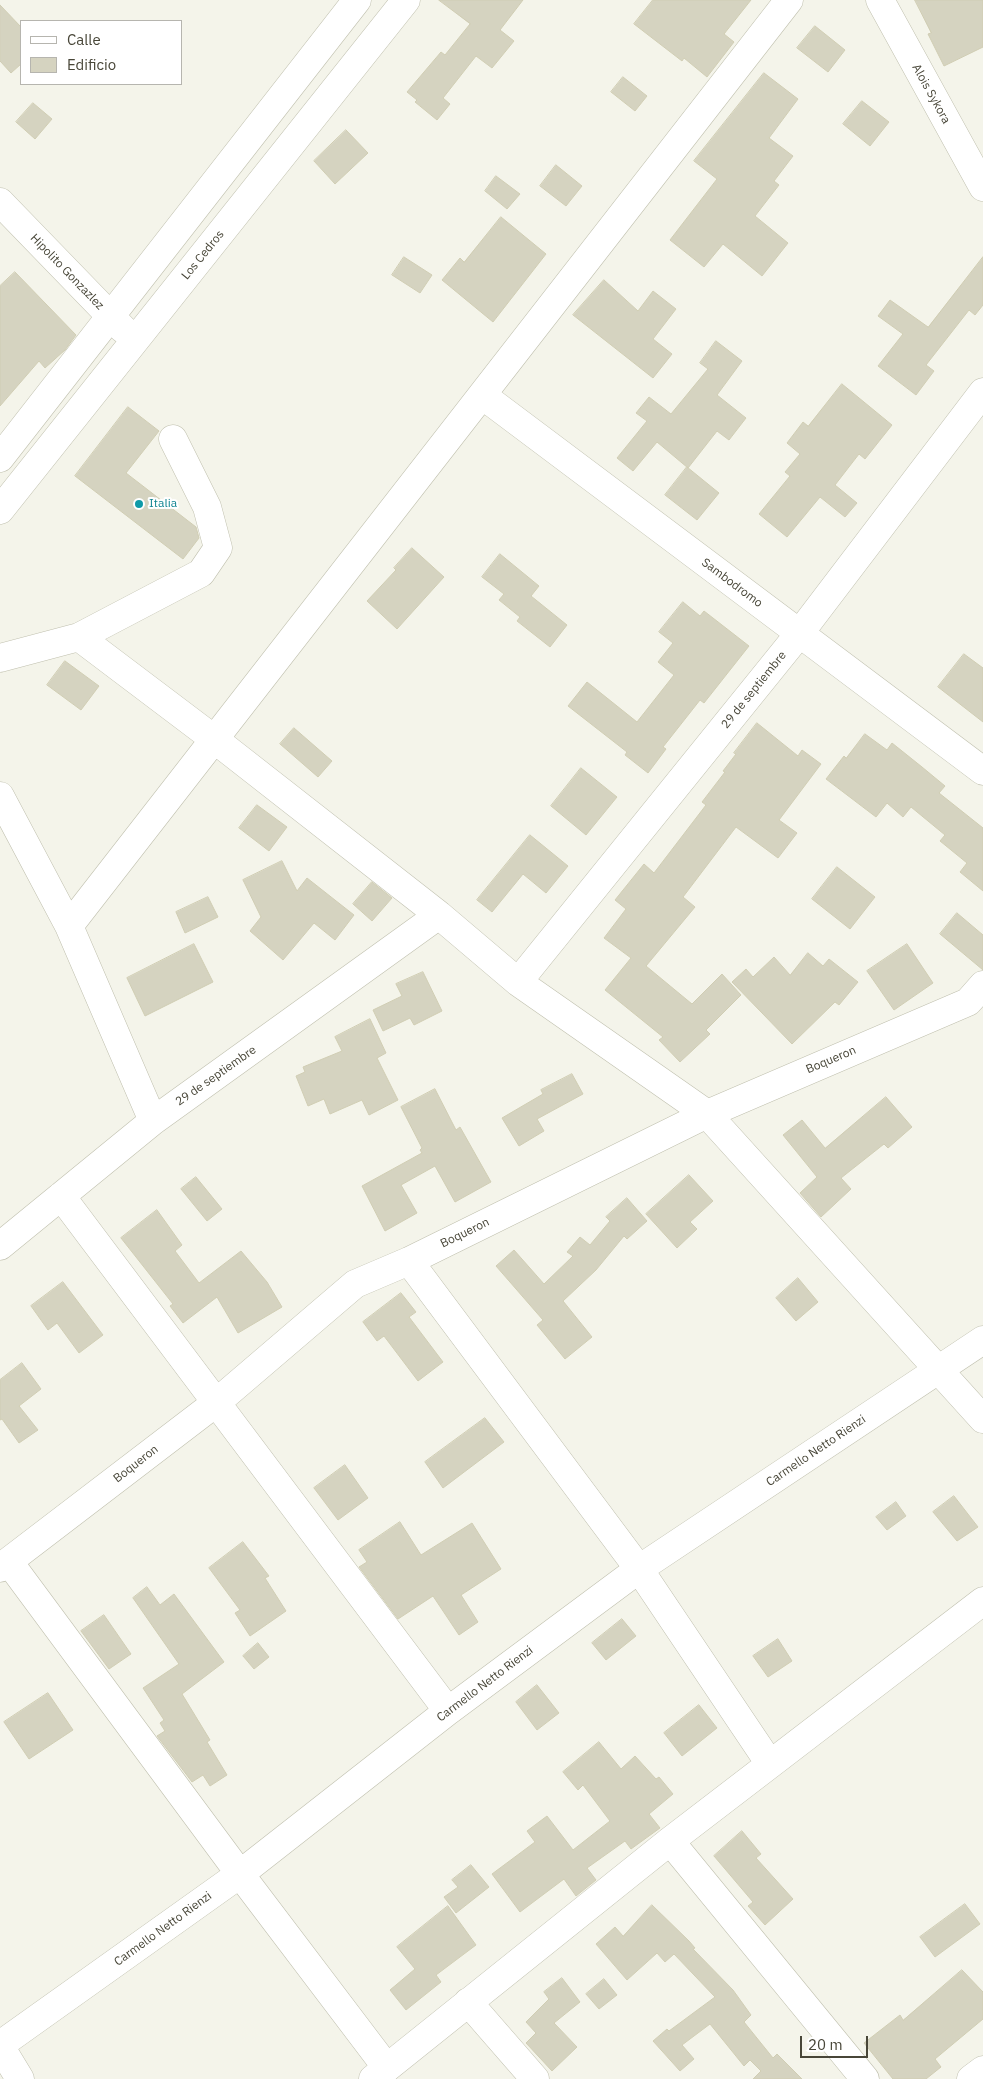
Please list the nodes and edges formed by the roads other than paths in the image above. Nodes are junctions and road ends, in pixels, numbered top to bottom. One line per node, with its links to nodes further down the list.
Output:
1 (357, 0): 7 (street)
2 (406, 0): 8 (street, Los Cedros)
3 (789, 0): 10 (street)
4 (880, 0): 5 (street, Alois Sykora)
5 (983, 188)
6 (0, 202): 7 (street, Hipolito Gonzazlez)
7 (110, 316): 8 (street, Hipolito Gonzazlez); 12 (street)
8 (134, 341): 13 (street, Los Cedros)
9 (983, 392): 14 (street, 29 de septiembre)
10 (482, 395): 14 (street, Sambodromo); 17 (street)
11 (173, 438): 15 (street)
12 (0, 458)
13 (0, 510)
14 (799, 634): 18 (street, Sambodromo); 22 (street, 29 de septiembre)
15 (78, 637): 16 (street); 17 (street)
16 (0, 658)
17 (214, 739): 20 (street); 21 (street)
18 (983, 771)
19 (0, 796): 21 (street)
20 (439, 915): 22 (street); 25 (street, 29 de septiembre)
21 (68, 926): 25 (street)
22 (518, 982): 24 (street)
23 (983, 985): 24 (street, Boqueron)
24 (707, 1114): 28 (street, Boqueron); 30 (street)
25 (153, 1121): 26 (street, 29 de septiembre)
26 (61, 1196): 27 (street, 29 de septiembre); 31 (street)
27 (0, 1246)
28 (409, 1261): 31 (street, Boqueron); 34 (street)
29 (983, 1340): 30 (street, Carmello Netto Rienzi)
30 (938, 1370): 32 (street); 34 (street, Carmello Netto Rienzi)
31 (217, 1402): 33 (street, Boqueron); 36 (street)
32 (983, 1419)
33 (5, 1565): 39 (street)
34 (639, 1569): 36 (street, Carmello Netto Rienzi); 37 (street)
35 (983, 1601): 37 (street)
36 (448, 1711): 39 (street, Carmello Netto Rienzi)
37 (770, 1764): 38 (street)
38 (670, 1841): 40 (street); 46 (street)
39 (240, 1874): 41 (street, Carmello Netto Rienzi); 43 (street)
40 (468, 2002): 43 (street); 45 (street)
41 (0, 2046): 44 (street)
42 (983, 2070): 47 (street)
43 (380, 2073)
44 (20, 2079)
45 (535, 2079)
46 (864, 2079)
47 (971, 2079)

